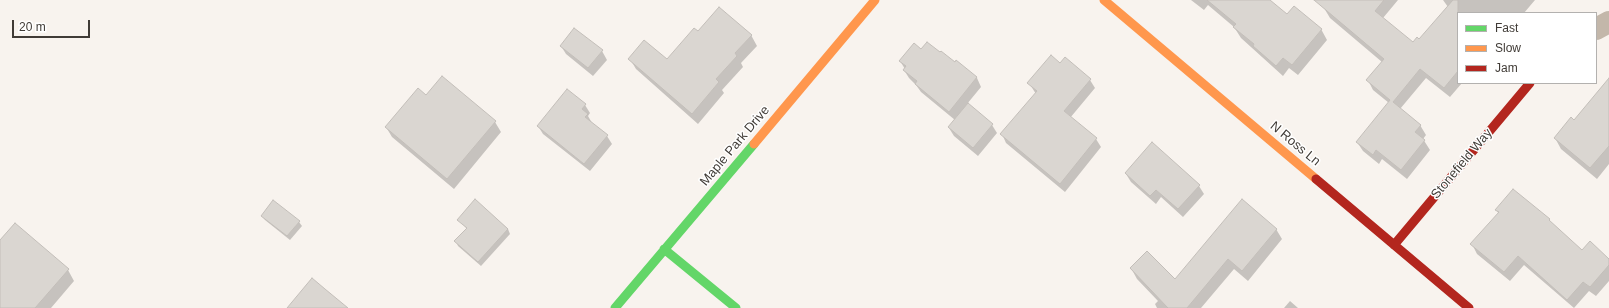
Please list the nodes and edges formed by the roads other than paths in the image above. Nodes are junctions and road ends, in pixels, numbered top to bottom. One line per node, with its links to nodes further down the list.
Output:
1 (875, 0): 7 (street, Maple Park Drive)
2 (1104, 0): 6 (street, N Ross Ln)
3 (1609, 22): 4 (street)
4 (1597, 28)
5 (1529, 84): 6 (street, Stonefield Way)
6 (1394, 245): 10 (street, N Ross Ln)
7 (664, 249): 8 (street, Maple Park Drive); 9 (street)
8 (615, 308)
9 (736, 308)
10 (1469, 308)

